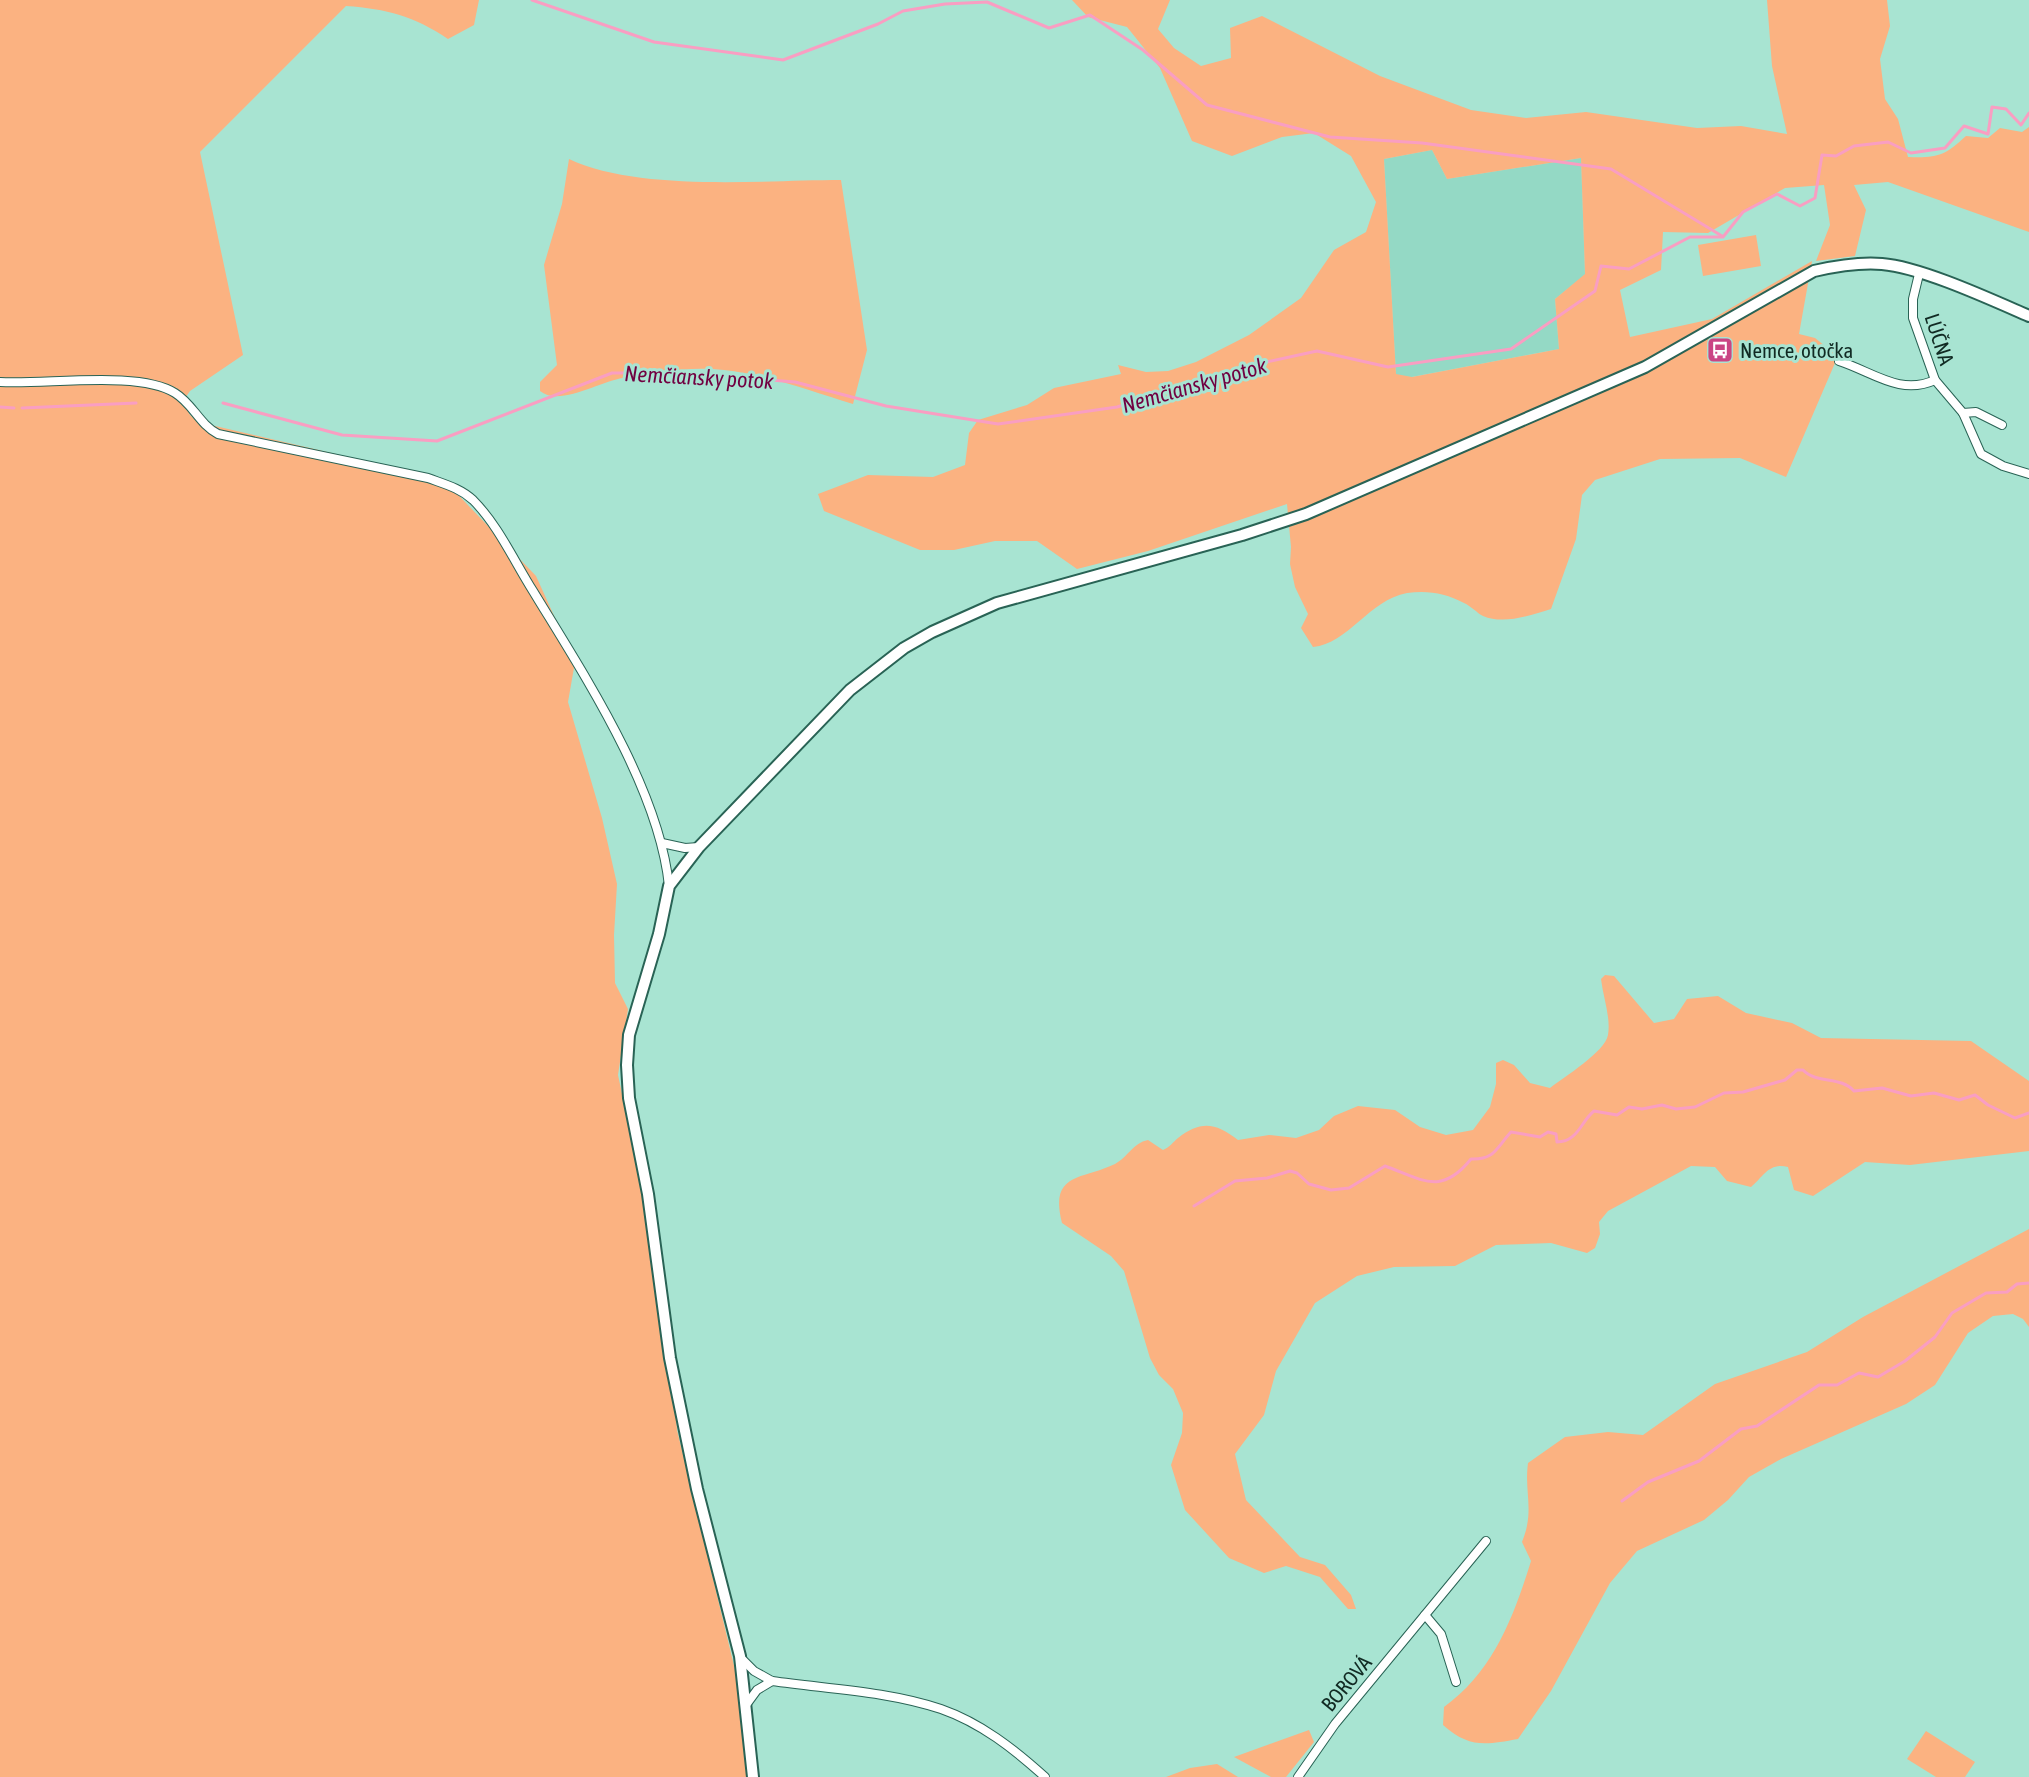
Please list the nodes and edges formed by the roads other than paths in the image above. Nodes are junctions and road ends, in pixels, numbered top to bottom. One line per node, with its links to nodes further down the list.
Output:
1 (1919, 273): 2 (street); 4 (street, LÚČNA); 10 (street)
2 (2029, 316)
3 (1839, 361): 4 (street, LÚČNA)
4 (1935, 380): 6 (street, LÚČNA)
5 (0, 382): 9 (street)
6 (1963, 413): 7 (street); 8 (street, LÚČNA)
7 (2002, 425)
8 (2029, 474)
9 (662, 843): 10 (street); 11 (street)
10 (699, 847): 11 (street)
11 (669, 886): 14 (street)
12 (1486, 1541): 13 (street, BOROVÁ)
13 (1425, 1615): 16 (street); 20 (street, BOROVÁ)
14 (740, 1656): 15 (street); 17 (street)
15 (772, 1681): 17 (street); 19 (street)
16 (1456, 1682)
17 (746, 1705): 18 (street)
18 (753, 1777)
19 (1045, 1777)
20 (1298, 1777)

